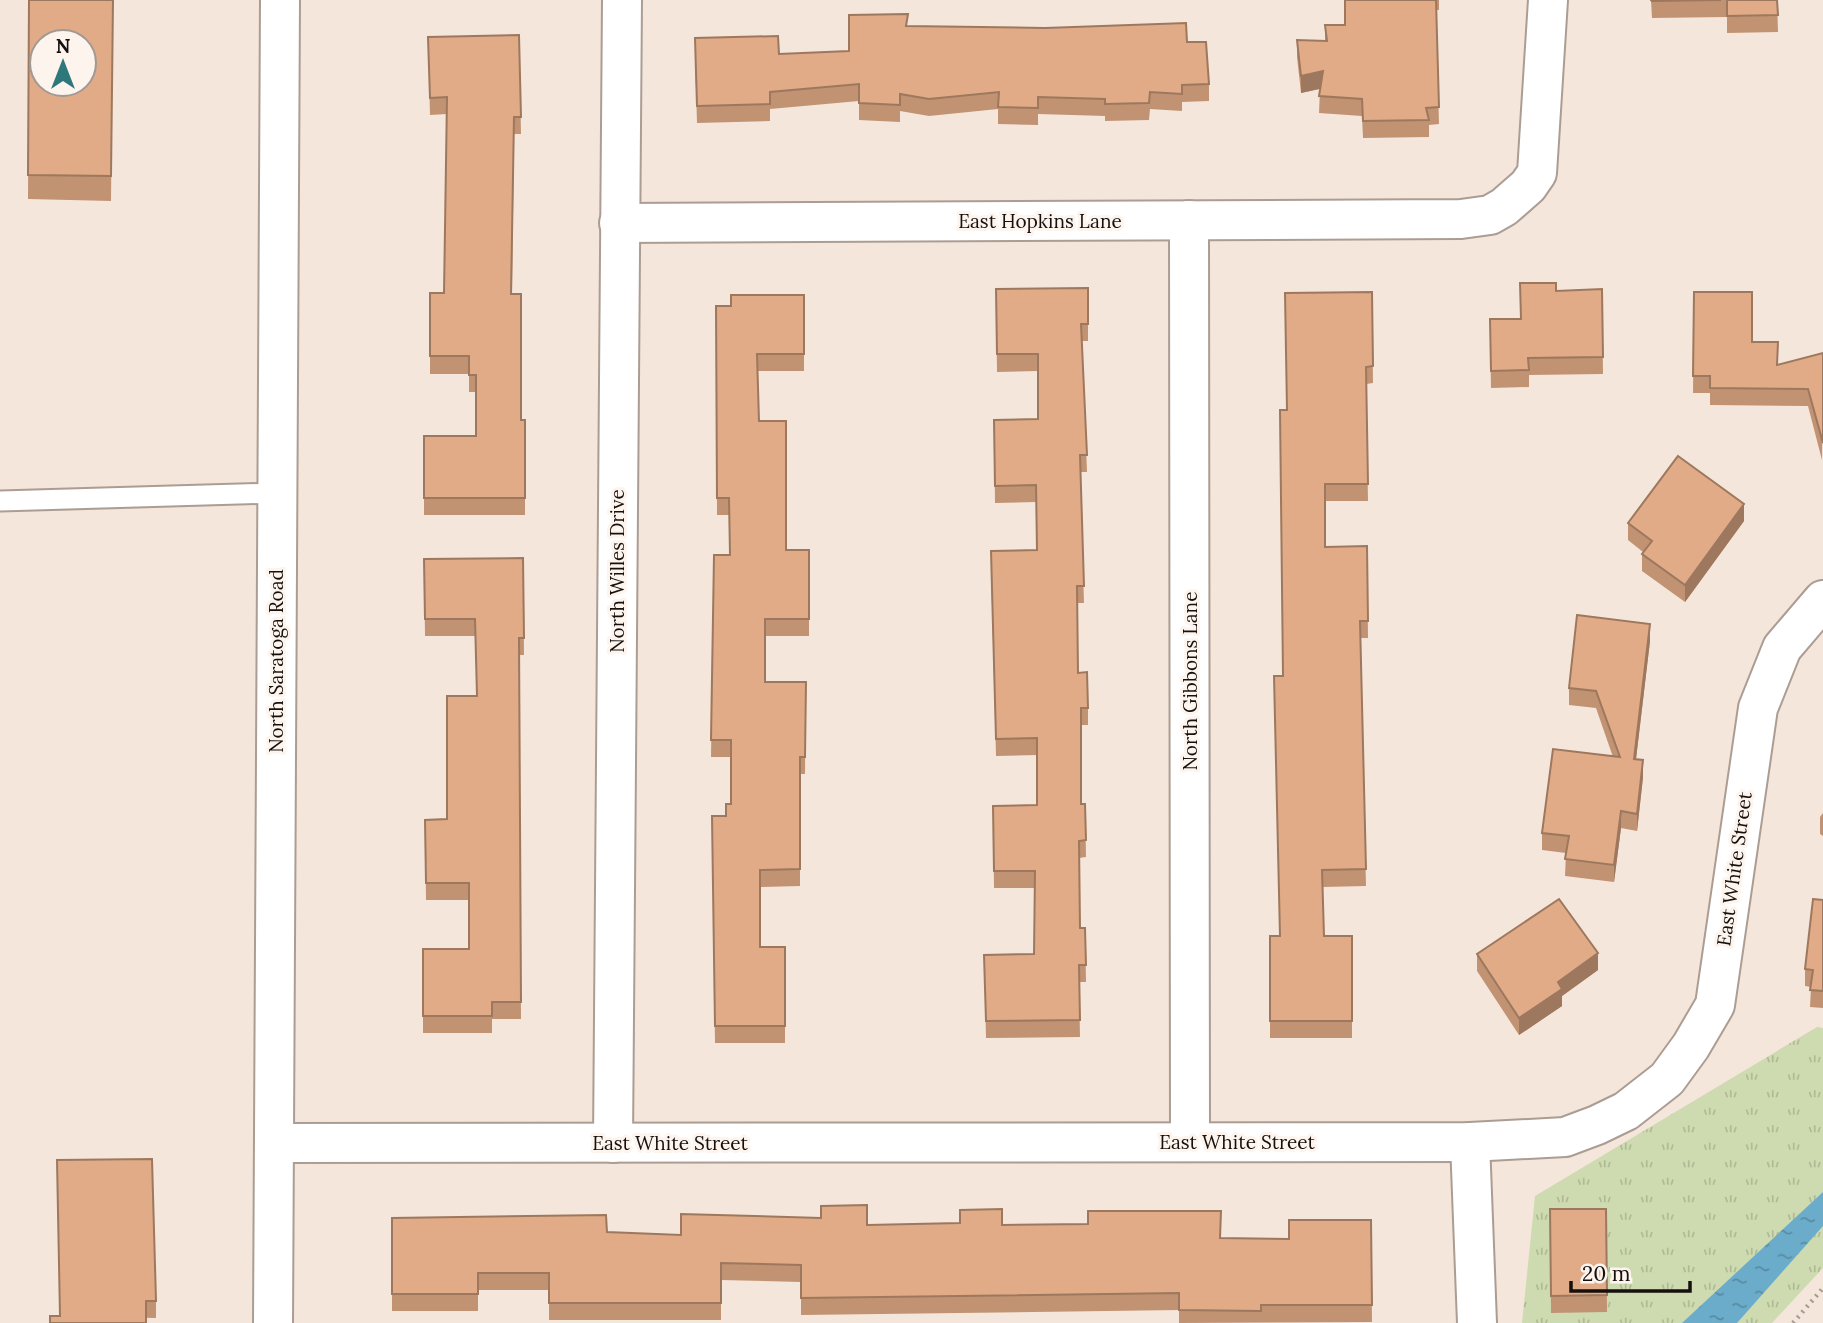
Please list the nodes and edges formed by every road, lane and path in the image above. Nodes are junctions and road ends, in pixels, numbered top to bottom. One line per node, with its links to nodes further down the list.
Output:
1 (280, 0): 6 (street, North Saratoga Road)
2 (622, 0): 5 (street, North Willes Drive)
3 (1548, 0): 4 (street, East Hopkins Lane)
4 (1189, 220): 5 (street, East Hopkins Lane); 9 (street, North Gibbons Lane)
5 (618, 223): 12 (street, North Willes Drive)
6 (277, 493): 7 (lane); 11 (street, North Saratoga Road)
7 (0, 501)
8 (1823, 600): 10 (street, East White Street)
9 (1190, 1142): 10 (street, East White Street); 12 (street, East White Street)
10 (1470, 1142): 15 (street)
11 (274, 1143): 12 (street, East White Street); 14 (street, North Saratoga Road)
12 (613, 1143)
13 (1823, 1288): 16 (path)
14 (273, 1323)
15 (1478, 1323)
16 (1793, 1323)

